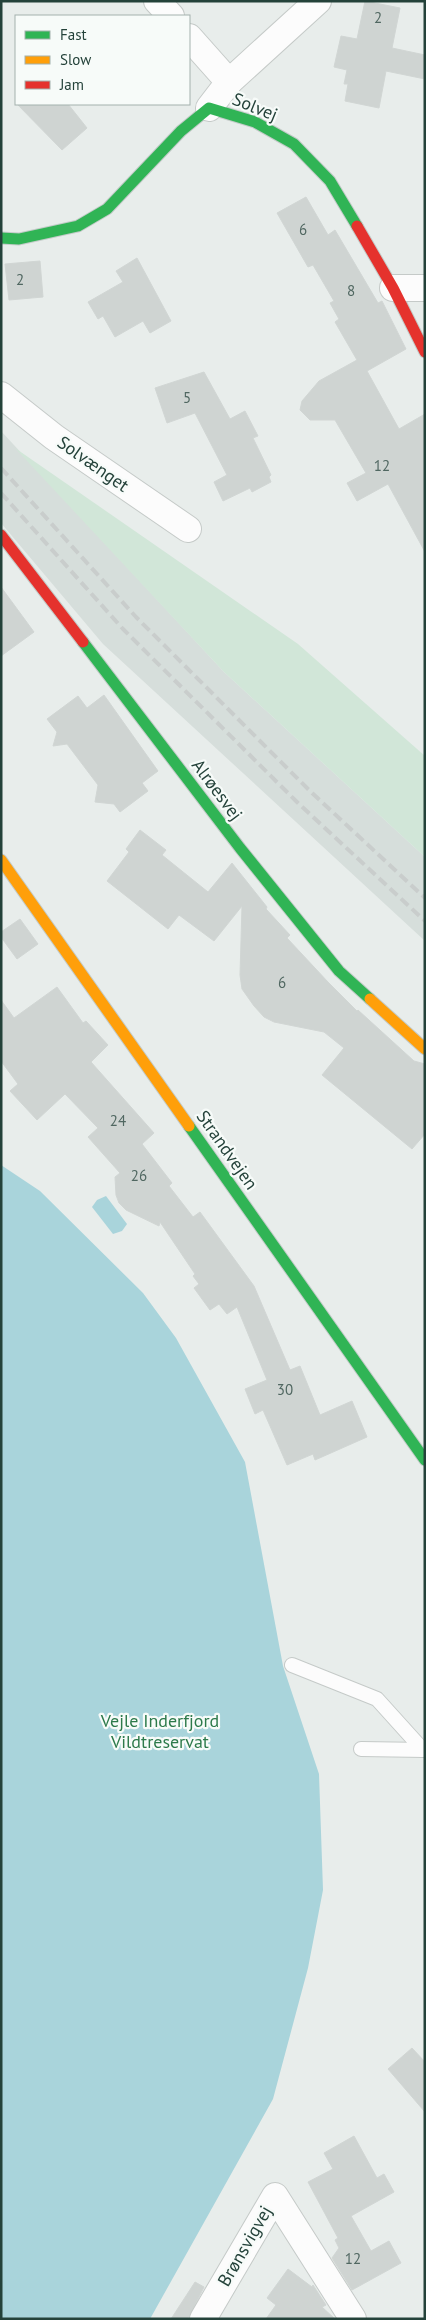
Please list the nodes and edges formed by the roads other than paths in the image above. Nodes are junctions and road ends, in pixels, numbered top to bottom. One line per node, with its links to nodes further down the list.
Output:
1 (157, 1): 3 (street)
2 (318, 1): 5 (street)
3 (169, 15)
4 (190, 38): 5 (street)
5 (229, 82): 6 (street)
6 (209, 108): 7 (street, Solvej); 8 (street, Solvej)
7 (1, 238)
8 (393, 288): 9 (street); 10 (street, Solvej)
9 (425, 288)
10 (425, 352)
11 (1, 395): 12 (street, Solvænget)
12 (188, 529)
13 (1, 535): 15 (street, Alrøesvej)
14 (1, 860): 16 (street, Strandvejen)
15 (425, 1049)
16 (425, 1460)
17 (292, 1665): 19 (lane)
18 (361, 1749): 19 (lane)
19 (424, 1750)
20 (203, 2319): 21 (street, Brønsvigvej)
21 (353, 2319)

